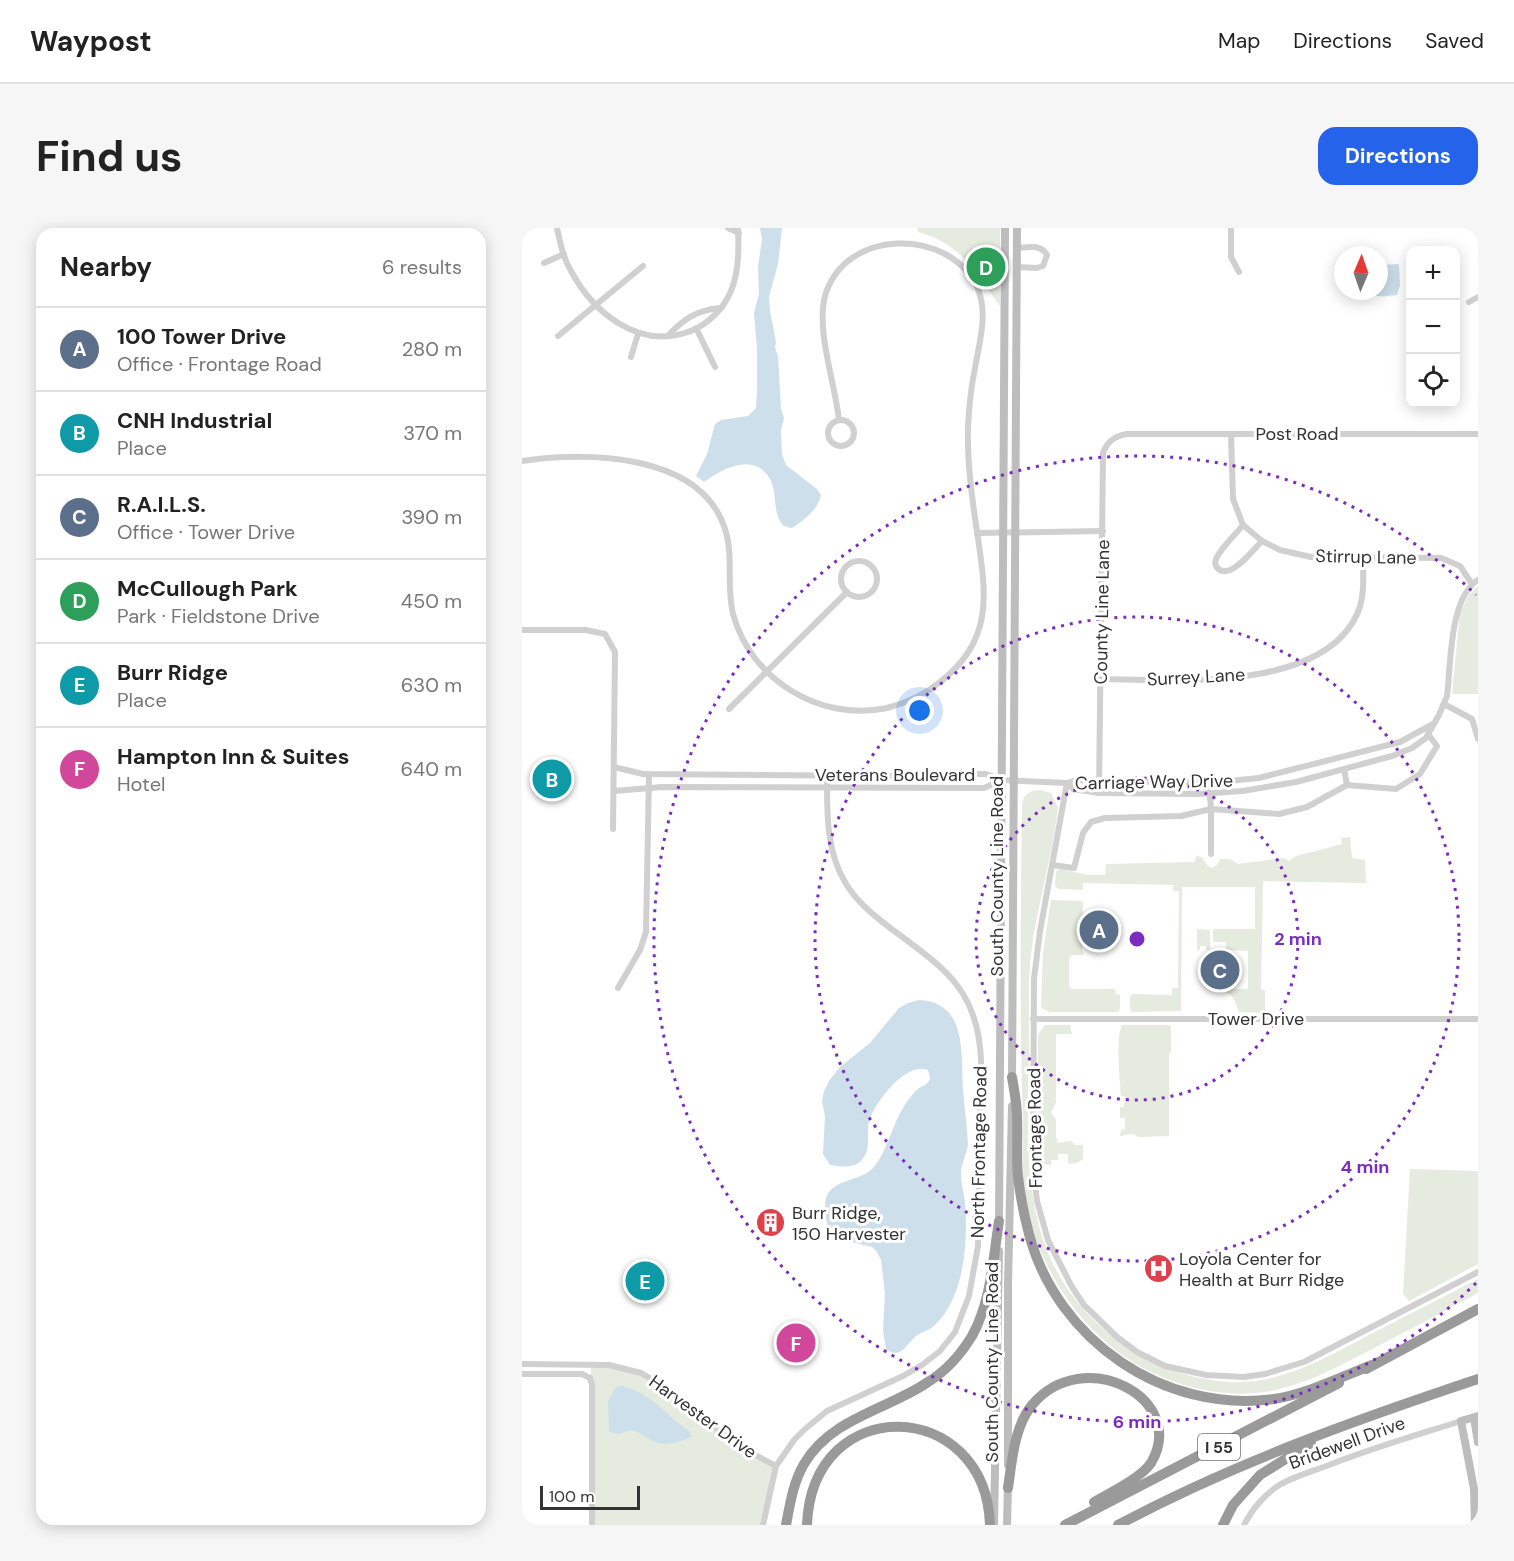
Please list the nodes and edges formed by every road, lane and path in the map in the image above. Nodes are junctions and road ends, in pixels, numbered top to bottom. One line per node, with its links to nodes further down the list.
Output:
1 (557, 228): 10 (street)
2 (728, 228): 6 (street)
3 (1005, 228): 32 (main road, South County Line Road)
4 (1017, 228): 9 (main road, South County Line Road)
5 (1231, 228): 14 (street)
6 (739, 231): 18 (street)
7 (900, 236): 25 (street)
8 (922, 238): 34 (street)
9 (1017, 248): 13 (main road, South County Line Road); 13 (street)
10 (564, 254): 11 (street); 17 (street)
11 (544, 263)
12 (643, 266): 17 (street)
13 (1017, 267): 33 (main road, South County Line Road)
14 (1239, 272)
15 (1478, 297): 16 (street)
16 (1469, 302)
17 (596, 304): 20 (street); 21 (street)
18 (720, 308): 19 (street); 22 (street)
19 (697, 330): 22 (street); 24 (street)
20 (638, 334): 22 (street); 23 (street)
21 (558, 336)
22 (668, 337)
23 (631, 357)
24 (715, 367)
25 (838, 420): 25 (street)
26 (1232, 434): 27 (street, Post Road); 28 (street, Post Road); 30 (street)
27 (1478, 434)
28 (1116, 436): 31 (street, County Line Lane)
29 (522, 461): 40 (street)
30 (1243, 525): 35 (street, Stirrup Lane); 35 (street)
31 (1103, 531): 33 (street); 41 (street, County Line Lane)
32 (1004, 532): 33 (street); 34 (street); 54 (main road, South County Line Road)
33 (1016, 532): 55 (main road, South County Line Road)
34 (977, 533): 40 (street)
35 (1262, 540): 36 (street, Stirrup Lane)
36 (1363, 558): 37 (street, Stirrup Lane); 41 (street, Surrey Lane)
37 (1475, 582): 42 (street, Carriage Way Drive)
38 (847, 592): 38 (street); 40 (street)
39 (522, 630): 49 (street)
40 (766, 672): 43 (street)
41 (1100, 679): 56 (street, County Line Lane)
42 (1444, 704): 44 (street, Carriage Way Drive); 46 (street)
43 (729, 709)
44 (1433, 724): 45 (street, Carriage Way Drive); 47 (street, Carriage Way Drive)
45 (1428, 734): 48 (street, Carriage Way Drive); 59 (street)
46 (1478, 739)
47 (1378, 748): 48 (street); 53 (street, Carriage Way Drive)
48 (1381, 759): 50 (street, Carriage Way Drive)
49 (614, 767): 51 (street, Veterans Boulevard); 63 (street)
50 (1344, 769): 59 (street); 61 (street, Carriage Way Drive)
51 (649, 774): 52 (street, Veterans Boulevard); 60 (street)
52 (827, 775): 54 (street, Veterans Boulevard); 62 (street, North Frontage Road)
53 (1259, 778): 58 (street, Carriage Way Drive); 61 (street, Carriage Way Drive)
54 (1002, 780): 55 (street); 62 (street, Veterans Boulevard); 74 (main road, South County Line Road)
55 (1014, 780): 57 (street); 73 (main road, South County Line Road)
56 (1100, 781): 57 (street, Carriage Way Drive); 58 (street, Carriage Way Drive); 64 (street, County Line Lane)
57 (1067, 783): 64 (street, Carriage Way Drive); 69 (street, Frontage Road)
58 (1209, 783): 65 (street)
59 (1347, 785): 66 (street)
60 (648, 787): 62 (street, Veterans Boulevard); 63 (street, Veterans Boulevard); 70 (street)
61 (1260, 788): 65 (street, Carriage Way Drive)
62 (827, 789): 85 (street, North Frontage Road)
63 (614, 791): 67 (street)
64 (1099, 793): 65 (street, Carriage Way Drive)
65 (1210, 793): 66 (street)
66 (1211, 809): 68 (street); 69 (street)
67 (614, 829)
68 (1211, 854)
69 (1052, 865): 71 (street, Frontage Road)
70 (618, 988)
71 (1034, 1019): 72 (street, Tower Drive); 75 (street, Frontage Road)
72 (1478, 1019)
73 (1012, 1077): 78 (highway); 86 (main road, South County Line Road)
74 (999, 1221): 89 (highway); 91 (main road, South County Line Road)
75 (1478, 1272)
76 (1478, 1309): 78 (highway, I 55)
77 (522, 1364): 85 (street, Harvester Drive)
78 (1372, 1365): 93 (highway, I 55)
79 (522, 1374): 87 (street)
80 (1478, 1378): 83 (highway, I 55)
81 (1476, 1417): 82 (main road, Bridewell Drive); 84 (main road)
82 (1461, 1421): 96 (street, Bridewell Drive); 97 (main road)
83 (1329, 1431): 94 (highway, I 55); 95 (highway)
84 (1478, 1442)
85 (776, 1466): 88 (street, North Frontage Road)
86 (1008, 1488): 92 (main road, South County Line Road); 93 (highway)
87 (592, 1525)
88 (763, 1525)
89 (786, 1525)
90 (807, 1525): 91 (highway)
91 (992, 1525)
92 (1007, 1525)
93 (1063, 1525)
94 (1118, 1525)
95 (1223, 1525)
96 (1244, 1525)
97 (1475, 1525)

